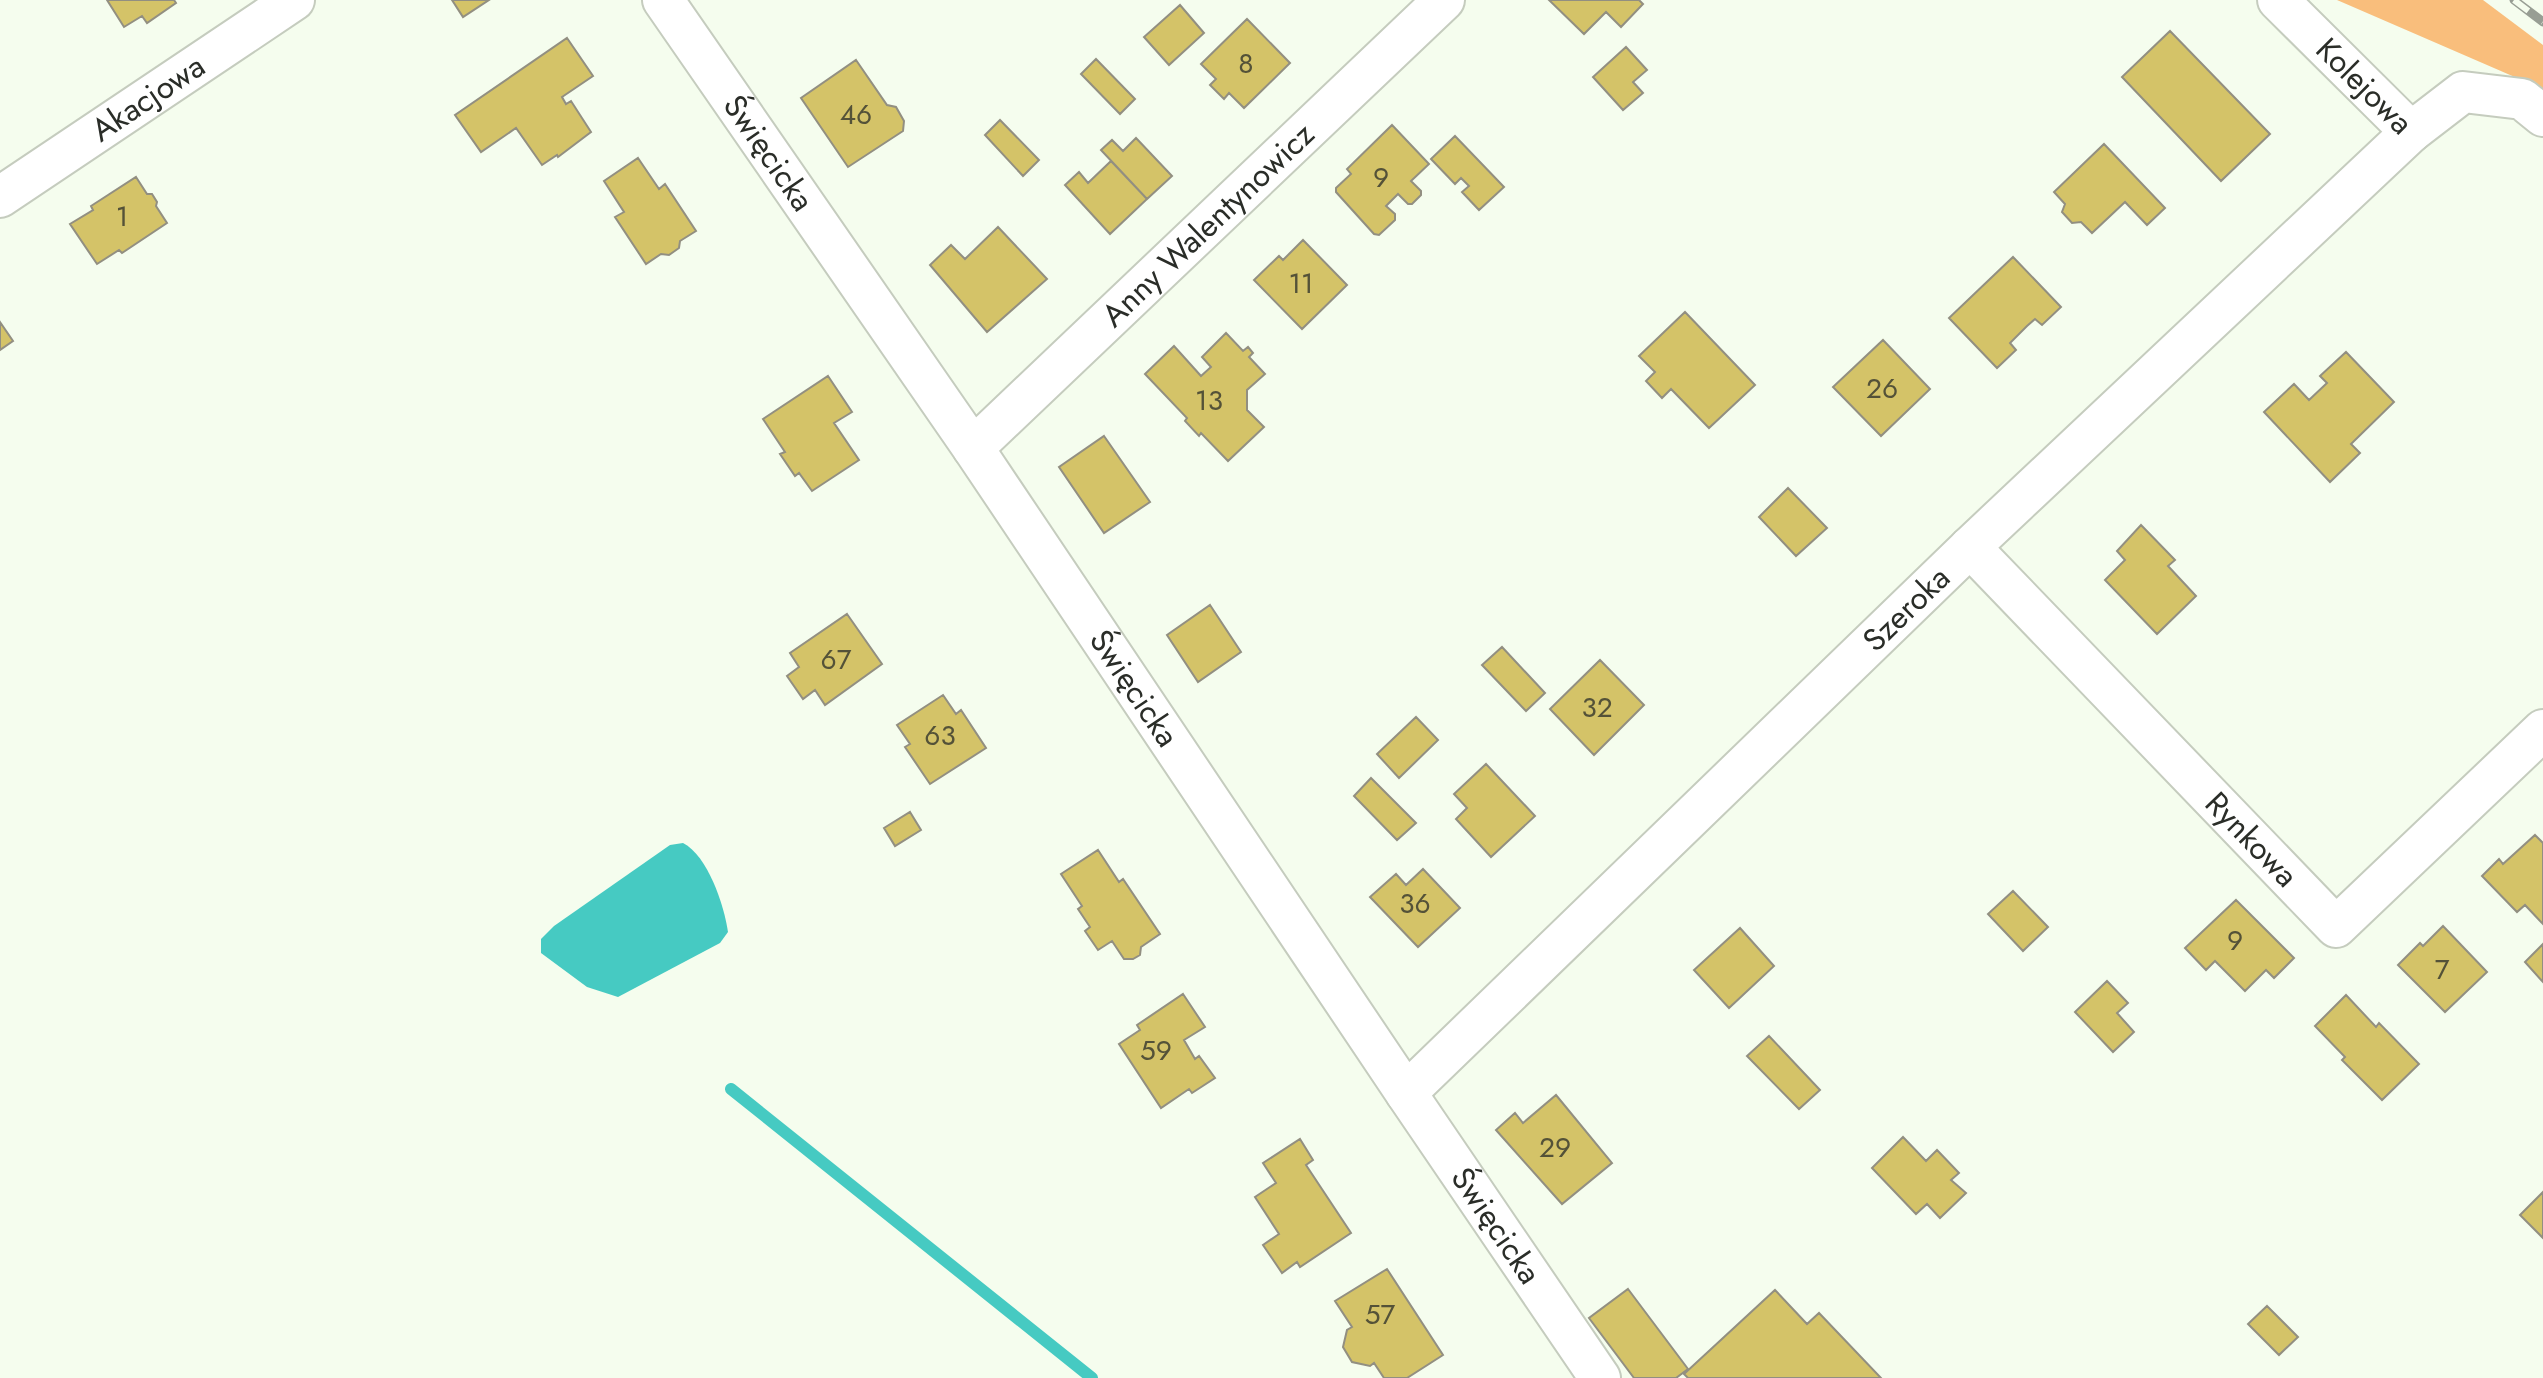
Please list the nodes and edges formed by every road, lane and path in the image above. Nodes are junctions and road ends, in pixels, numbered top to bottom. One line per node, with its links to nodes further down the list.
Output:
1 (294, 0): 7 (street, Akacjowa)
2 (663, 0): 8 (street, Święcicka)
3 (1444, 0): 8 (street, Anny Walentynowicz)
4 (2278, 0): 6 (street, Kolejowa)
5 (2543, 116): 6 (street, Kolejowa)
6 (2411, 132): 9 (street, Szeroka)
7 (0, 197)
8 (973, 448): 11 (street, Święcicka)
9 (1970, 547): 10 (street, Rynkowa); 11 (street, Szeroka)
10 (2543, 730)
11 (1406, 1093): 12 (street, Święcicka)
12 (1600, 1378)

